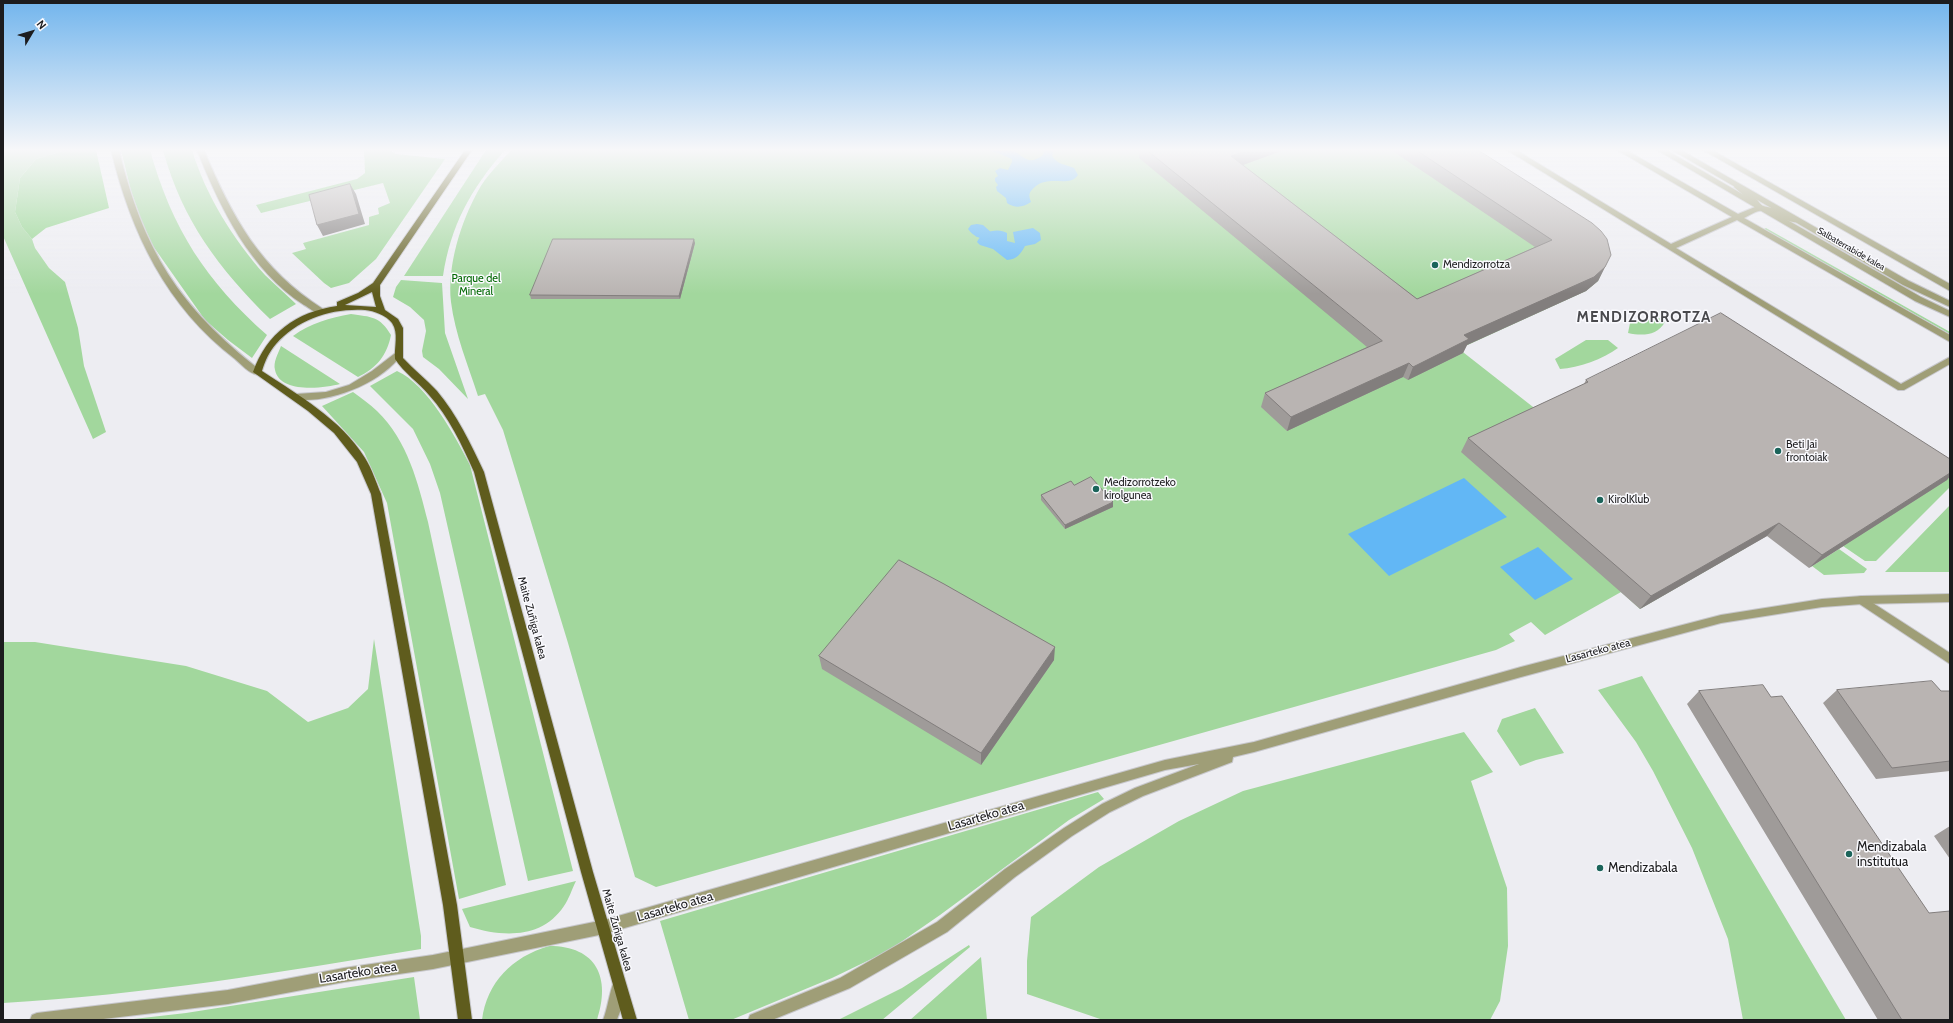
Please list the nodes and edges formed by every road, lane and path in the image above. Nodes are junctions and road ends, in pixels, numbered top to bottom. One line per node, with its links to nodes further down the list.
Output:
1 (127, 198): 23 (street)
2 (221, 198): 17 (street)
3 (436, 198): 14 (main road)
4 (1589, 198): 13 (street)
5 (1703, 198): 11 (street)
6 (1741, 198): 10 (street, Salbaterrabide kalea)
7 (1752, 198): 10 (street)
8 (1758, 198): 12 (street, Salbaterrabide kalea)
9 (1790, 198): 15 (street, Salbaterrabide kalea)
10 (1759, 208): 11 (street); 12 (street); 19 (street, Salbaterrabide kalea)
11 (1737, 217): 13 (street); 20 (street)
12 (1803, 224): 16 (street, Salbaterrabide kalea)
13 (1671, 247): 22 (street)
14 (376, 285): 17 (main road); 18 (main road)
15 (1950, 288)
16 (1950, 304)
17 (324, 311): 18 (main road); 23 (main road)
18 (382, 312): 21 (main road)
19 (1950, 314)
20 (1950, 339)
21 (398, 354): 24 (street); 29 (main road, Maite Zuñiga kalea)
22 (1948, 361)
23 (256, 372): 24 (main road)
24 (296, 397): 30 (main road)
25 (1950, 598): 26 (street, Lasarteko atea)
26 (1862, 600): 27 (street); 28 (street, Lasarteko atea)
27 (1950, 659)
28 (1254, 748): 29 (street, Lasarteko atea); 36 (street, Lasarteko atea)
29 (604, 927): 30 (street, Lasarteko atea); 31 (main road, Maite Zuñiga kalea)
30 (456, 956): 32 (street, Lasarteko atea); 33 (main road)
31 (620, 984): 34 (street); 35 (main road, Maite Zuñiga kalea)
32 (37, 1020)
33 (465, 1020)
34 (610, 1020)
35 (630, 1020)
36 (755, 1020)

